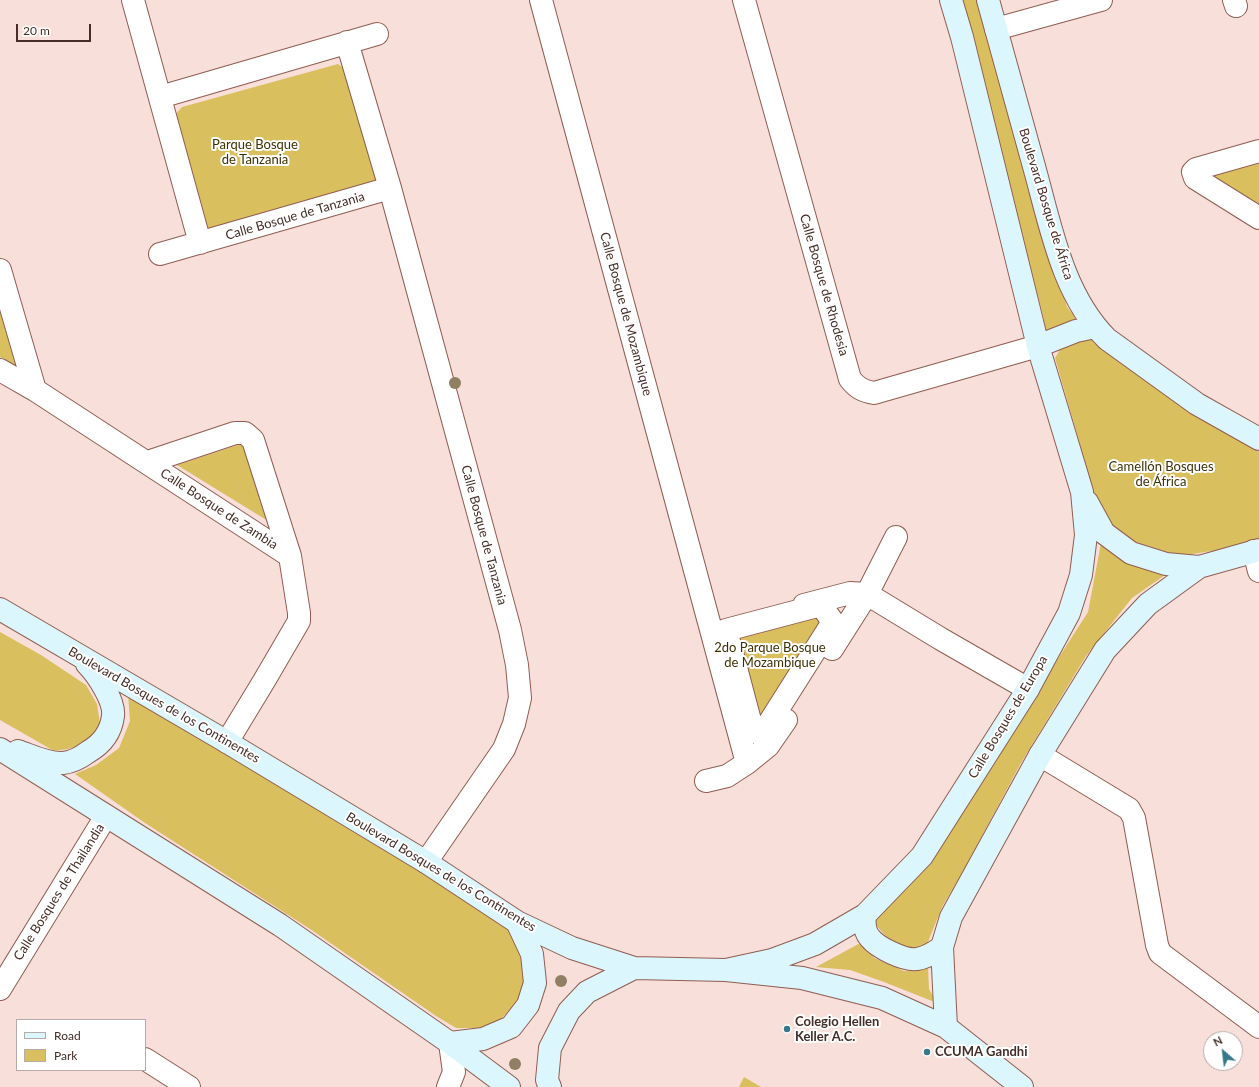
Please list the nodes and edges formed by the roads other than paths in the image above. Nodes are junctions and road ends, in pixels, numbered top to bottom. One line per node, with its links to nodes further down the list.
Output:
1 (133, 0): 10 (street)
2 (541, 0): 30 (street, Calle Bosque de Mozambique)
3 (744, 0): 18 (street, Calle Bosque de Rhodesia)
4 (951, 0): 18 (street)
5 (988, 0): 7 (street, Boulevard Bosque de África)
6 (1102, 0): 7 (street)
7 (996, 29): 17 (street, Boulevard Bosque de África)
8 (377, 34): 9 (street)
9 (347, 42): 10 (street); 12 (street, Calle Bosque de Tanzania)
10 (160, 97): 14 (street)
11 (1259, 151): 13 (street)
12 (390, 188): 14 (street, Calle Bosque de Tanzania); 41 (street, Calle Bosque de Tanzania)
13 (1259, 218)
14 (200, 243): 15 (street, Calle Bosque de Tanzania)
15 (160, 254)
16 (0, 270): 20 (street)
17 (1095, 327): 18 (street); 21 (street, Boulevard Bosque de África)
18 (1038, 346): 23 (street, Calle Bosques de Europa)
19 (0, 370): 20 (street, Calle Bosque de Zambia)
20 (35, 390): 22 (street, Calle Bosque de Zambia)
21 (1259, 439)
22 (148, 462): 25 (street, Calle Bosque de Zambia); 25 (street, Calle Bosque de Zambia)
23 (1082, 492): 27 (street); 32 (street, Calle Bosques de Europa)
24 (896, 538): 28 (street)
25 (290, 556): 34 (street, Calle Bosque de Zambia)
26 (1257, 558): 27 (street)
27 (1199, 567): 37 (street)
28 (867, 594): 30 (street); 32 (street); 38 (street)
29 (0, 609): 31 (street, Boulevard Bosques de los Continentes)
30 (711, 628): 38 (street, Calle Bosque de Mozambique)
31 (80, 656): 34 (street, Boulevard Bosques de los Continentes); 35 (street)
32 (1028, 689): 42 (street, Calle Bosques de Europa)
33 (764, 731): 33 (street)
34 (227, 742): 41 (street, Boulevard Bosques de los Continentes)
35 (0, 745)
36 (0, 749): 40 (street)
37 (1040, 755): 44 (street); 49 (street)
38 (747, 763): 39 (street)
39 (706, 781)
40 (106, 816): 47 (street, Calle Bosques de Thailandia); 50 (street)
41 (426, 862): 43 (street, Boulevard Bosques de los Continentes)
42 (864, 915): 44 (street); 46 (street, Calle Bosques de Europa)
43 (517, 922): 45 (street, Boulevard Bosques de los Continentes); 50 (street)
44 (942, 947): 48 (street)
45 (634, 968): 46 (street, Boulevard Bosques de los Continentes); 56 (street)
46 (726, 970): 48 (street, Boulevard Bosques de los Continentes)
47 (0, 989)
48 (946, 1027): 57 (street, Boulevard Bosques de los Continentes)
49 (1259, 1027)
50 (450, 1043): 54 (street); 55 (street)
51 (146, 1059): 52 (street)
52 (160, 1079): 53 (street)
53 (189, 1087)
54 (448, 1087)
55 (509, 1087)
56 (550, 1087)
57 (1022, 1087)

